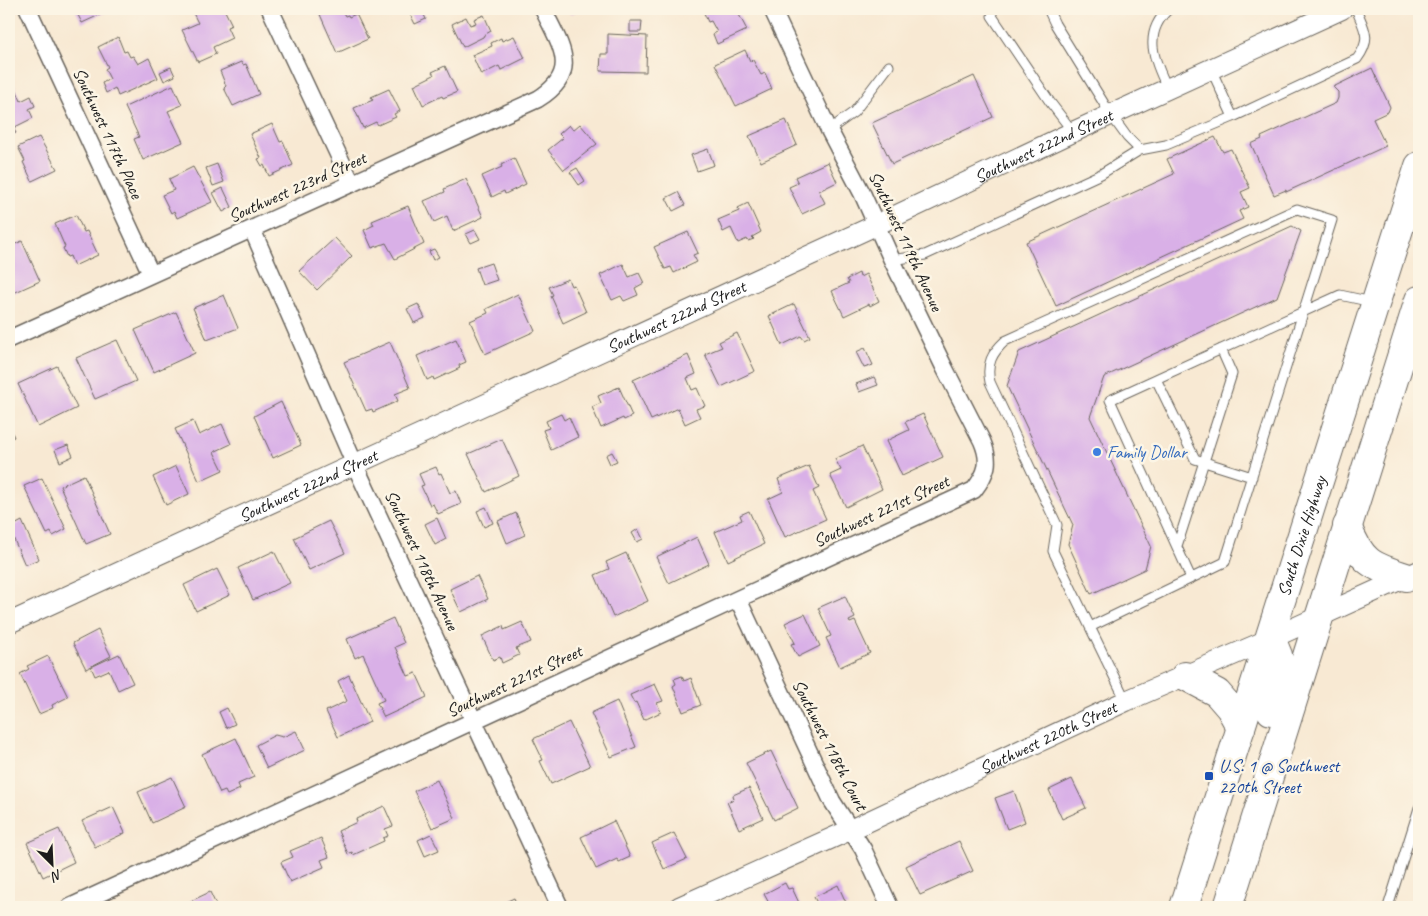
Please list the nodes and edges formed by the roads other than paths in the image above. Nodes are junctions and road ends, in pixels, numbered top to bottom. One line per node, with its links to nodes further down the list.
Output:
1 (28, 9): 24 (street, Southwest 117th Place)
2 (270, 9): 20 (street)
3 (543, 9): 20 (street, Southwest 223rd Street)
4 (772, 9): 16 (street, Southwest 119th Avenue)
5 (1048, 9): 14 (lane)
6 (1169, 9): 13 (lane)
7 (1342, 9): 9 (street, Southwest 222nd Street)
8 (1356, 9): 15 (lane)
9 (1317, 14): 12 (street, Southwest 222nd Street)
10 (992, 16): 17 (lane)
11 (889, 66): 16 (lane)
12 (1211, 69): 13 (street, Southwest 222nd Street); 15 (lane)
13 (1168, 89): 14 (street, Southwest 222nd Street)
14 (1110, 115): 17 (street, Southwest 222nd Street); 18 (lane)
15 (1233, 117): 18 (lane)
16 (829, 130): 21 (street, Southwest 119th Avenue)
17 (1074, 132): 21 (street, Southwest 222nd Street)
18 (1140, 150): 23 (lane)
19 (1419, 166): 26 (highway, South Dixie Highway)
20 (352, 184): 22 (street, Southwest 223rd Street)
21 (876, 225): 23 (street, Southwest 119th Avenue); 32 (street, Southwest 222nd Street)
22 (252, 229): 24 (street, Southwest 223rd Street); 32 (street, Southwest 118th Avenue)
23 (892, 260): 34 (street, Southwest 119th Avenue)
24 (151, 274): 28 (street, Southwest 223rd Street)
25 (1419, 300): 35 (highway)
26 (1376, 303): 27 (lane); 40 (highway); 43 (highway, South Dixie Highway)
27 (1303, 312): 29 (lane); 33 (lane); 42 (lane)
28 (9, 339)
29 (1221, 349): 30 (lane); 31 (lane)
30 (1156, 379): 31 (lane); 36 (lane)
31 (1204, 462): 33 (lane); 36 (lane)
32 (355, 465): 41 (street, Southwest 222nd Street); 46 (street, Southwest 118th Avenue)
33 (1252, 477): 38 (lane)
34 (974, 490): 39 (street, Southwest 221st Street)
35 (1347, 526): 37 (highway); 40 (highway)
36 (1177, 546): 38 (lane)
37 (1413, 574): 40 (street, Southwest 220th Street)
38 (1192, 578): 42 (lane)
39 (738, 599): 46 (street, Southwest 221st Street); 49 (street, Southwest 118th Court)
40 (1319, 617): 43 (street, Southwest 220th Street); 56 (highway)
41 (9, 623)
42 (1090, 627): 45 (lane)
43 (1270, 639): 44 (street, Southwest 220th Street); 47 (highway, South Dixie Highway); 55 (highway)
44 (1185, 676): 45 (street, Southwest 220th Street); 47 (highway)
45 (1126, 701): 49 (street, Southwest 220th Street)
46 (475, 721): 50 (street, Southwest 221st Street); 51 (street, Southwest 118th Avenue)
47 (1241, 728): 54 (highway, South Dixie Highway)
48 (1419, 808): 57 (lane)
49 (850, 830): 52 (street, Southwest 220th Street); 53 (street, Southwest 118th Court)
50 (70, 907)
51 (560, 907)
52 (679, 907)
53 (890, 907)
54 (1184, 907)
55 (1214, 907)
56 (1228, 907)
57 (1388, 907)

